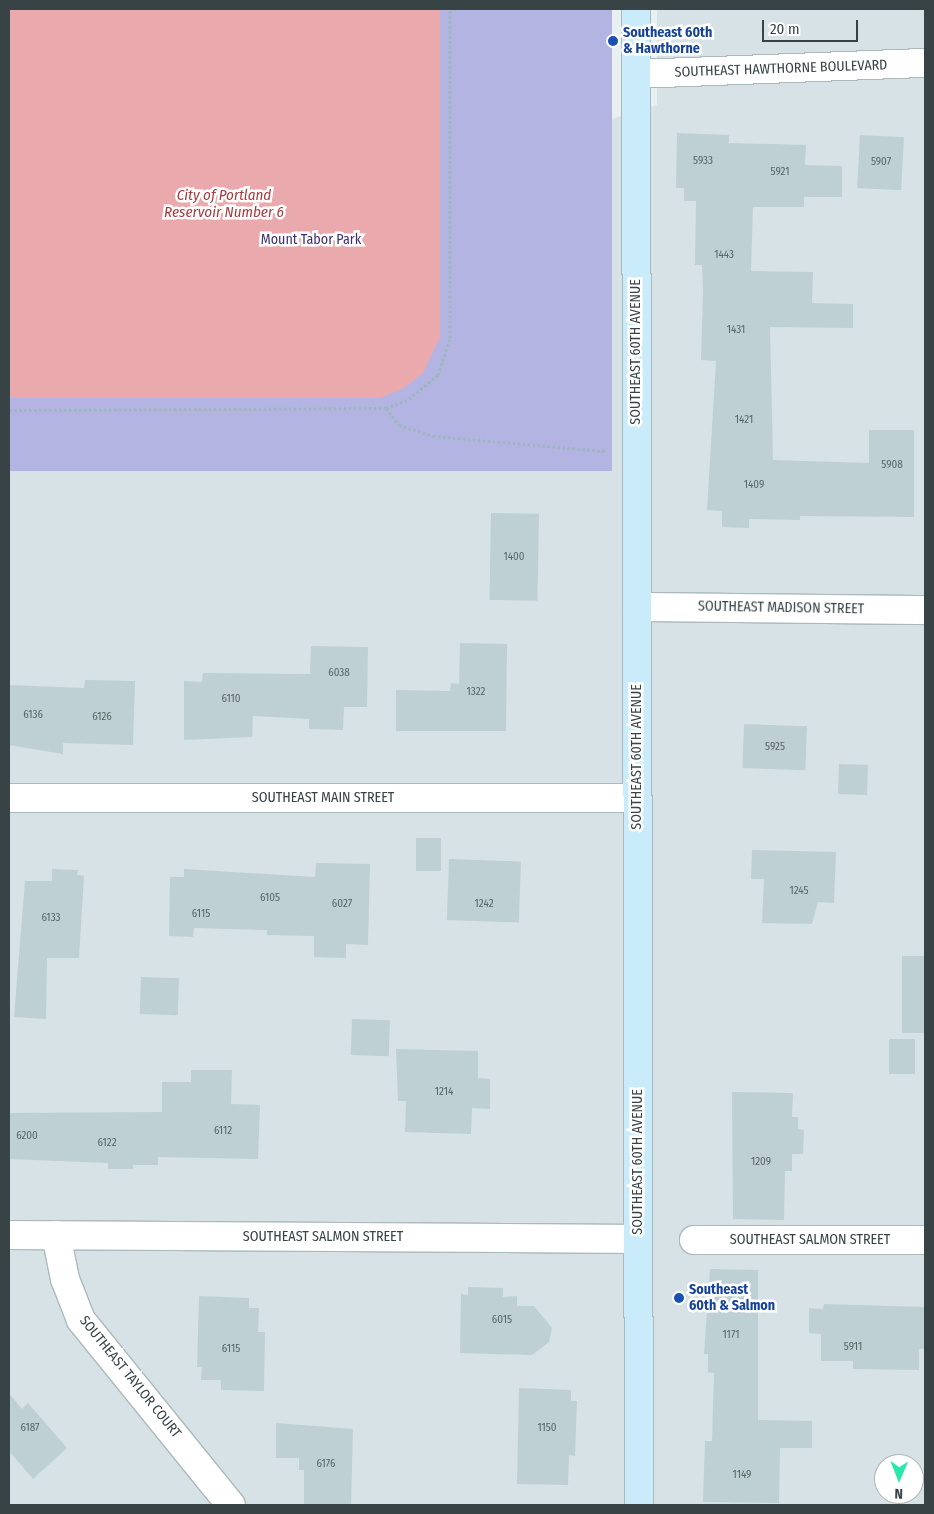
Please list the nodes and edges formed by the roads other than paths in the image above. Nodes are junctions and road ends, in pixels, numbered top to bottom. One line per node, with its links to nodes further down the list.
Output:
1 (636, 9): 3 (main road, SOUTHEAST 60TH AVENUE)
2 (925, 64): 3 (street, SOUTHEAST HAWTHORNE BOULEVARD)
3 (636, 74): 4 (main road, SOUTHEAST 60TH AVENUE)
4 (637, 607): 5 (street, SOUTHEAST MADISON STREET); 7 (main road, SOUTHEAST 60TH AVENUE)
5 (925, 610)
6 (9, 798): 7 (street, SOUTHEAST MAIN STREET)
7 (637, 798): 10 (main road, SOUTHEAST 60TH AVENUE)
8 (9, 1235): 9 (street, SOUTHEAST SALMON STREET)
9 (56, 1235): 10 (street, SOUTHEAST SALMON STREET); 13 (street, SOUTHEAST TAYLOR COURT)
10 (638, 1239): 14 (main road, SOUTHEAST 60TH AVENUE)
11 (694, 1240): 12 (street, SOUTHEAST SALMON STREET)
12 (925, 1240)
13 (231, 1505)
14 (639, 1505)

